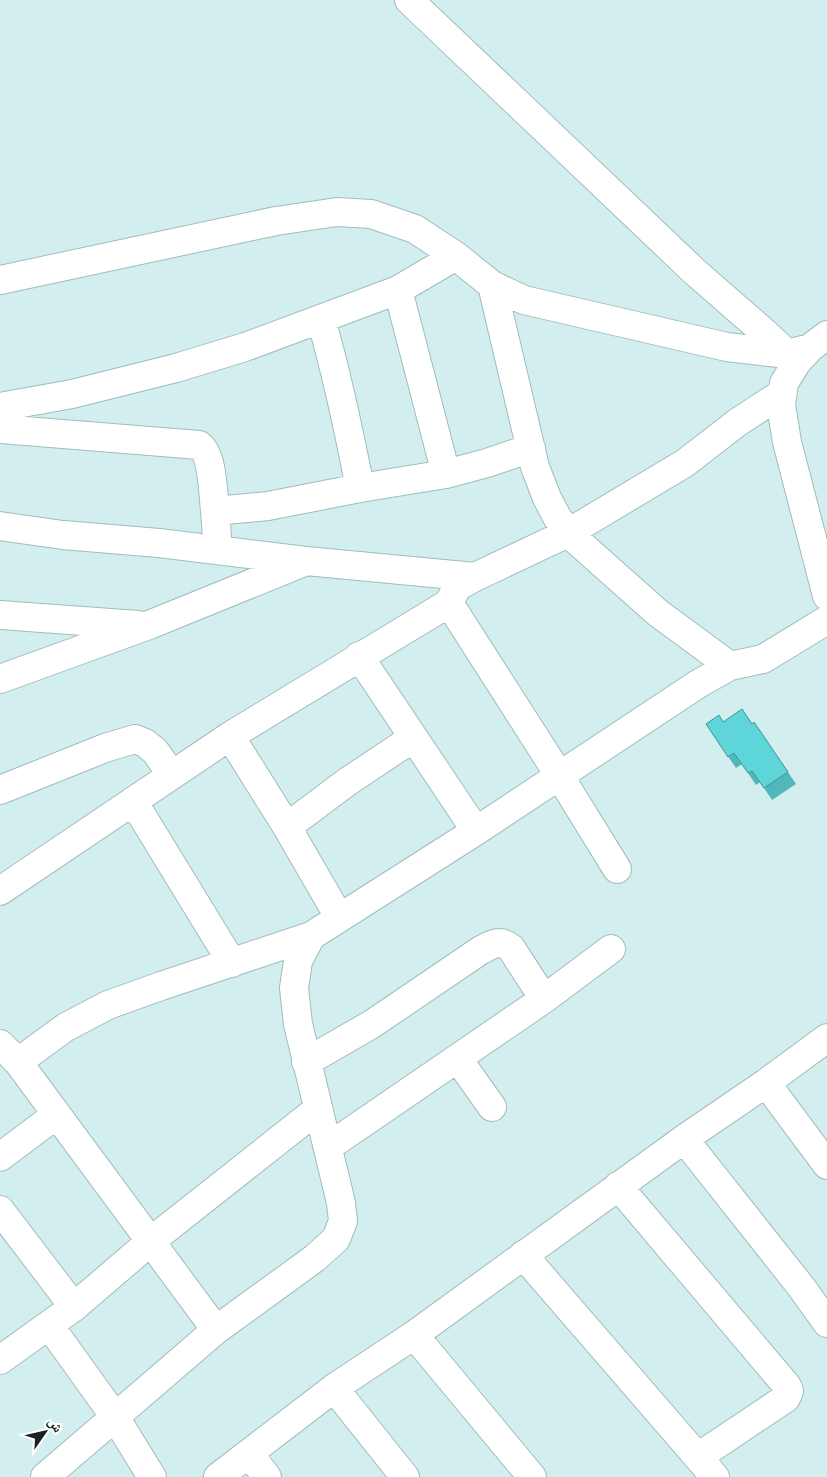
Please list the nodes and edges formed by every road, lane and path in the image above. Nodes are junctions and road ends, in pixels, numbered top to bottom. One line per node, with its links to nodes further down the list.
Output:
1 (409, 0): 7 (street)
2 (456, 256): 3 (street); 4 (street); 5 (street)
3 (0, 280)
4 (492, 285): 7 (street); 11 (street)
5 (398, 290): 6 (street); 12 (street)
6 (321, 319): 9 (street); 13 (street)
7 (808, 345): 8 (street)
8 (781, 394): 16 (street); 20 (street)
9 (0, 407)
10 (0, 429): 14 (street)
11 (531, 448): 12 (street); 16 (street)
12 (446, 474): 13 (street)
13 (360, 488): 14 (street)
14 (215, 511): 17 (street)
15 (0, 526): 17 (street)
16 (568, 534): 19 (street); 26 (street)
17 (218, 550): 18 (street)
18 (306, 561): 19 (street); 24 (street)
19 (475, 577): 21 (street)
20 (827, 596)
21 (449, 603): 25 (street); 31 (street)
22 (0, 615): 24 (street)
23 (827, 620): 26 (street)
24 (149, 625): 27 (street)
25 (359, 656): 28 (street); 29 (street)
26 (730, 666): 31 (street)
27 (0, 679)
28 (230, 736): 30 (street); 34 (street)
29 (413, 738): 34 (street); 35 (street)
30 (172, 775): 32 (street); 33 (street)
31 (559, 775): 35 (street); 36 (street)
32 (0, 790)
33 (133, 802): 37 (street); 41 (street)
34 (287, 827): 38 (street)
35 (476, 831): 38 (street)
36 (617, 869)
37 (0, 891)
38 (338, 918): 39 (street)
39 (311, 936): 41 (street); 46 (street)
40 (611, 949): 42 (street)
41 (232, 963): 44 (street)
42 (544, 999): 45 (street); 46 (street)
43 (827, 1038): 47 (street)
44 (9, 1053): 50 (street)
45 (458, 1059): 48 (street); 52 (street)
46 (306, 1062): 49 (street)
47 (766, 1083): 51 (street); 54 (street)
48 (492, 1107)
49 (318, 1109): 52 (street); 57 (street)
50 (56, 1115): 53 (street); 57 (street)
51 (684, 1139): 55 (street); 60 (street)
52 (328, 1147): 62 (street)
53 (0, 1157)
54 (827, 1165)
55 (618, 1186): 58 (street); 68 (street)
56 (0, 1210): 59 (street)
57 (151, 1241): 59 (street); 62 (street)
58 (523, 1255): 63 (street); 68 (street)
59 (74, 1307): 61 (street)
60 (827, 1323)
61 (49, 1324): 64 (street); 66 (street)
62 (216, 1330): 66 (street)
63 (414, 1335): 65 (street); 74 (street)
64 (1, 1358)
65 (334, 1388): 67 (street); 73 (street)
66 (115, 1417): 69 (street); 70 (street)
67 (249, 1454): 71 (street); 72 (street)
68 (698, 1457): 75 (street)
69 (45, 1477)
70 (152, 1477)
71 (218, 1477)
72 (267, 1477)
73 (405, 1477)
74 (532, 1477)
75 (716, 1477)

